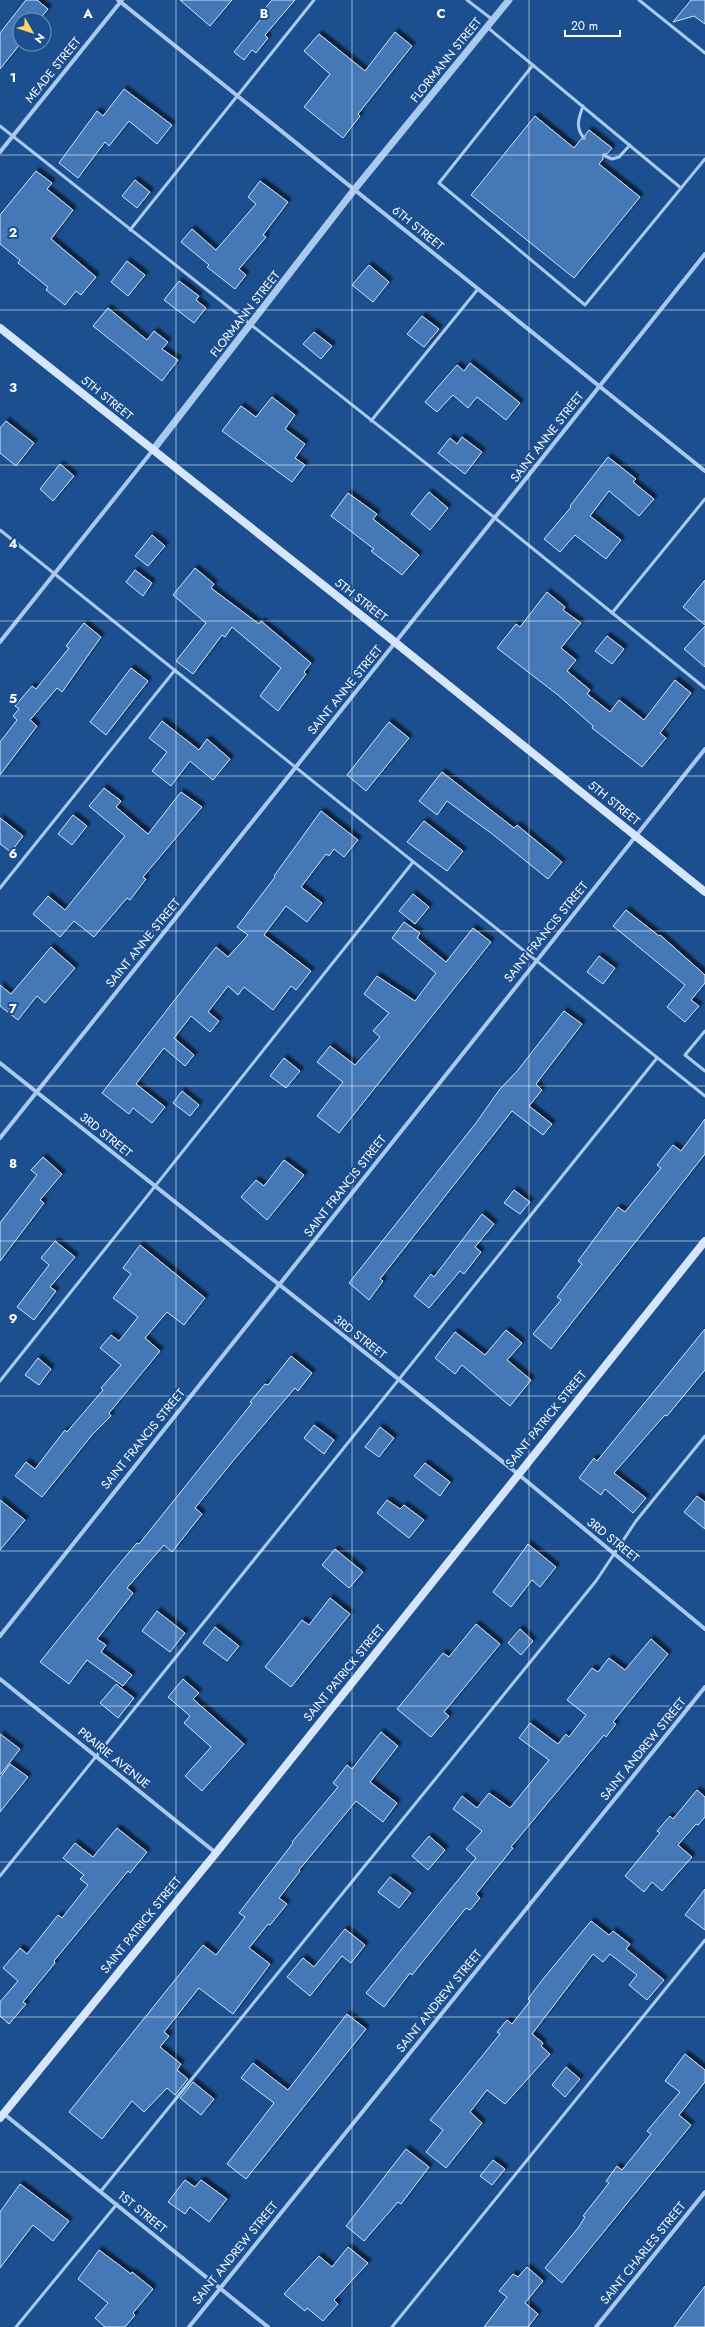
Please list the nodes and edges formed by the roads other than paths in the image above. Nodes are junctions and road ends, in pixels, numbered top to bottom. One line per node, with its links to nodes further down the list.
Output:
1 (314, 0): 10 (lane)
2 (467, 0): 6 (lane)
3 (509, 0): 6 (street, FLORMANN STREET)
4 (639, 0): 8 (lane)
5 (120, 1): 10 (street, 6TH STREET); 13 (street, MEADE STREET)
6 (493, 20): 7 (street, FLORMANN STREET)
7 (487, 26): 9 (lane); 20 (street, FLORMANN STREET)
8 (705, 53)
9 (533, 65): 11 (lane); 19 (lane)
10 (237, 96): 20 (street, 6TH STREET); 21 (lane)
11 (583, 106): 14 (lane); 15 (lane)
12 (0, 126): 13 (lane)
13 (13, 136): 16 (street, MEADE STREET); 21 (lane)
14 (583, 138)
15 (630, 145): 17 (lane); 19 (lane)
16 (0, 152)
17 (605, 156)
18 (705, 159): 19 (lane)
19 (681, 188)
20 (354, 190): 23 (street, 6TH STREET); 24 (street, FLORMANN STREET)
21 (130, 230): 24 (lane)
22 (705, 254): 26 (street, SAINT ANNE STREET)
23 (478, 289): 26 (street, 6TH STREET); 27 (lane)
24 (250, 325): 27 (lane); 28 (street, FLORMANN STREET)
25 (0, 328): 28 (main road, 5TH STREET)
26 (600, 386): 29 (street, 6TH STREET); 31 (street, SAINT ANNE STREET)
27 (371, 421): 31 (lane)
28 (153, 450): 33 (street, FLORMANN STREET); 36 (main road, 5TH STREET)
29 (705, 471)
30 (705, 499): 34 (lane)
31 (495, 518): 34 (lane); 36 (street, SAINT ANNE STREET)
32 (0, 530): 33 (lane)
33 (55, 574): 35 (street, FLORMANN STREET); 37 (lane)
34 (612, 613): 38 (lane)
35 (0, 642)
36 (396, 643): 40 (street, SAINT ANNE STREET); 41 (main road, 5TH STREET)
37 (175, 670): 40 (lane); 43 (lane)
38 (705, 688)
39 (705, 749): 41 (street, SAINT FRANCIS STREET)
40 (297, 767): 42 (lane); 50 (street, SAINT ANNE STREET)
41 (636, 836): 44 (main road, 5TH STREET); 45 (street, SAINT FRANCIS STREET)
42 (413, 862): 45 (lane); 53 (lane)
43 (0, 888)
44 (705, 892)
45 (536, 962): 47 (lane); 55 (street, SAINT FRANCIS STREET)
46 (705, 1032): 49 (lane)
47 (657, 1058): 51 (lane); 56 (lane)
48 (0, 1063): 50 (street, 3RD STREET)
49 (705, 1071)
50 (37, 1092): 52 (street, SAINT ANNE STREET); 53 (street, 3RD STREET)
51 (705, 1096)
52 (0, 1138)
53 (156, 1187): 55 (street, 3RD STREET); 57 (lane)
54 (705, 1240): 59 (main road, SAINT PATRICK STREET)
55 (279, 1285): 56 (street, 3RD STREET); 62 (street, SAINT FRANCIS STREET)
56 (397, 1379): 59 (street, 3RD STREET); 65 (lane)
57 (0, 1381)
58 (705, 1436): 60 (lane)
59 (518, 1474): 60 (street, 3RD STREET); 66 (main road, SAINT PATRICK STREET)
60 (613, 1553): 61 (street, 3RD STREET); 70 (lane)
61 (705, 1629)
62 (0, 1636)
63 (0, 1679): 65 (street, PRAIRIE AVENUE)
64 (705, 1687): 73 (street, SAINT ANDREW STREET)
65 (97, 1757): 66 (street, PRAIRIE AVENUE); 67 (lane)
66 (216, 1853): 69 (main road, SAINT PATRICK STREET)
67 (0, 1876)
68 (705, 1940): 77 (lane)
69 (2, 2116): 70 (street, 1ST STREET)
70 (101, 2191): 72 (street, 1ST STREET)
71 (705, 2192): 78 (street, SAINT CHARLES STREET)
72 (117, 2204): 73 (street, 1ST STREET); 74 (lane)
73 (220, 2288): 75 (street, SAINT ANDREW STREET); 76 (street, 1ST STREET)
74 (16, 2327)
75 (188, 2327)
76 (268, 2327)
77 (392, 2327)
78 (596, 2327)

